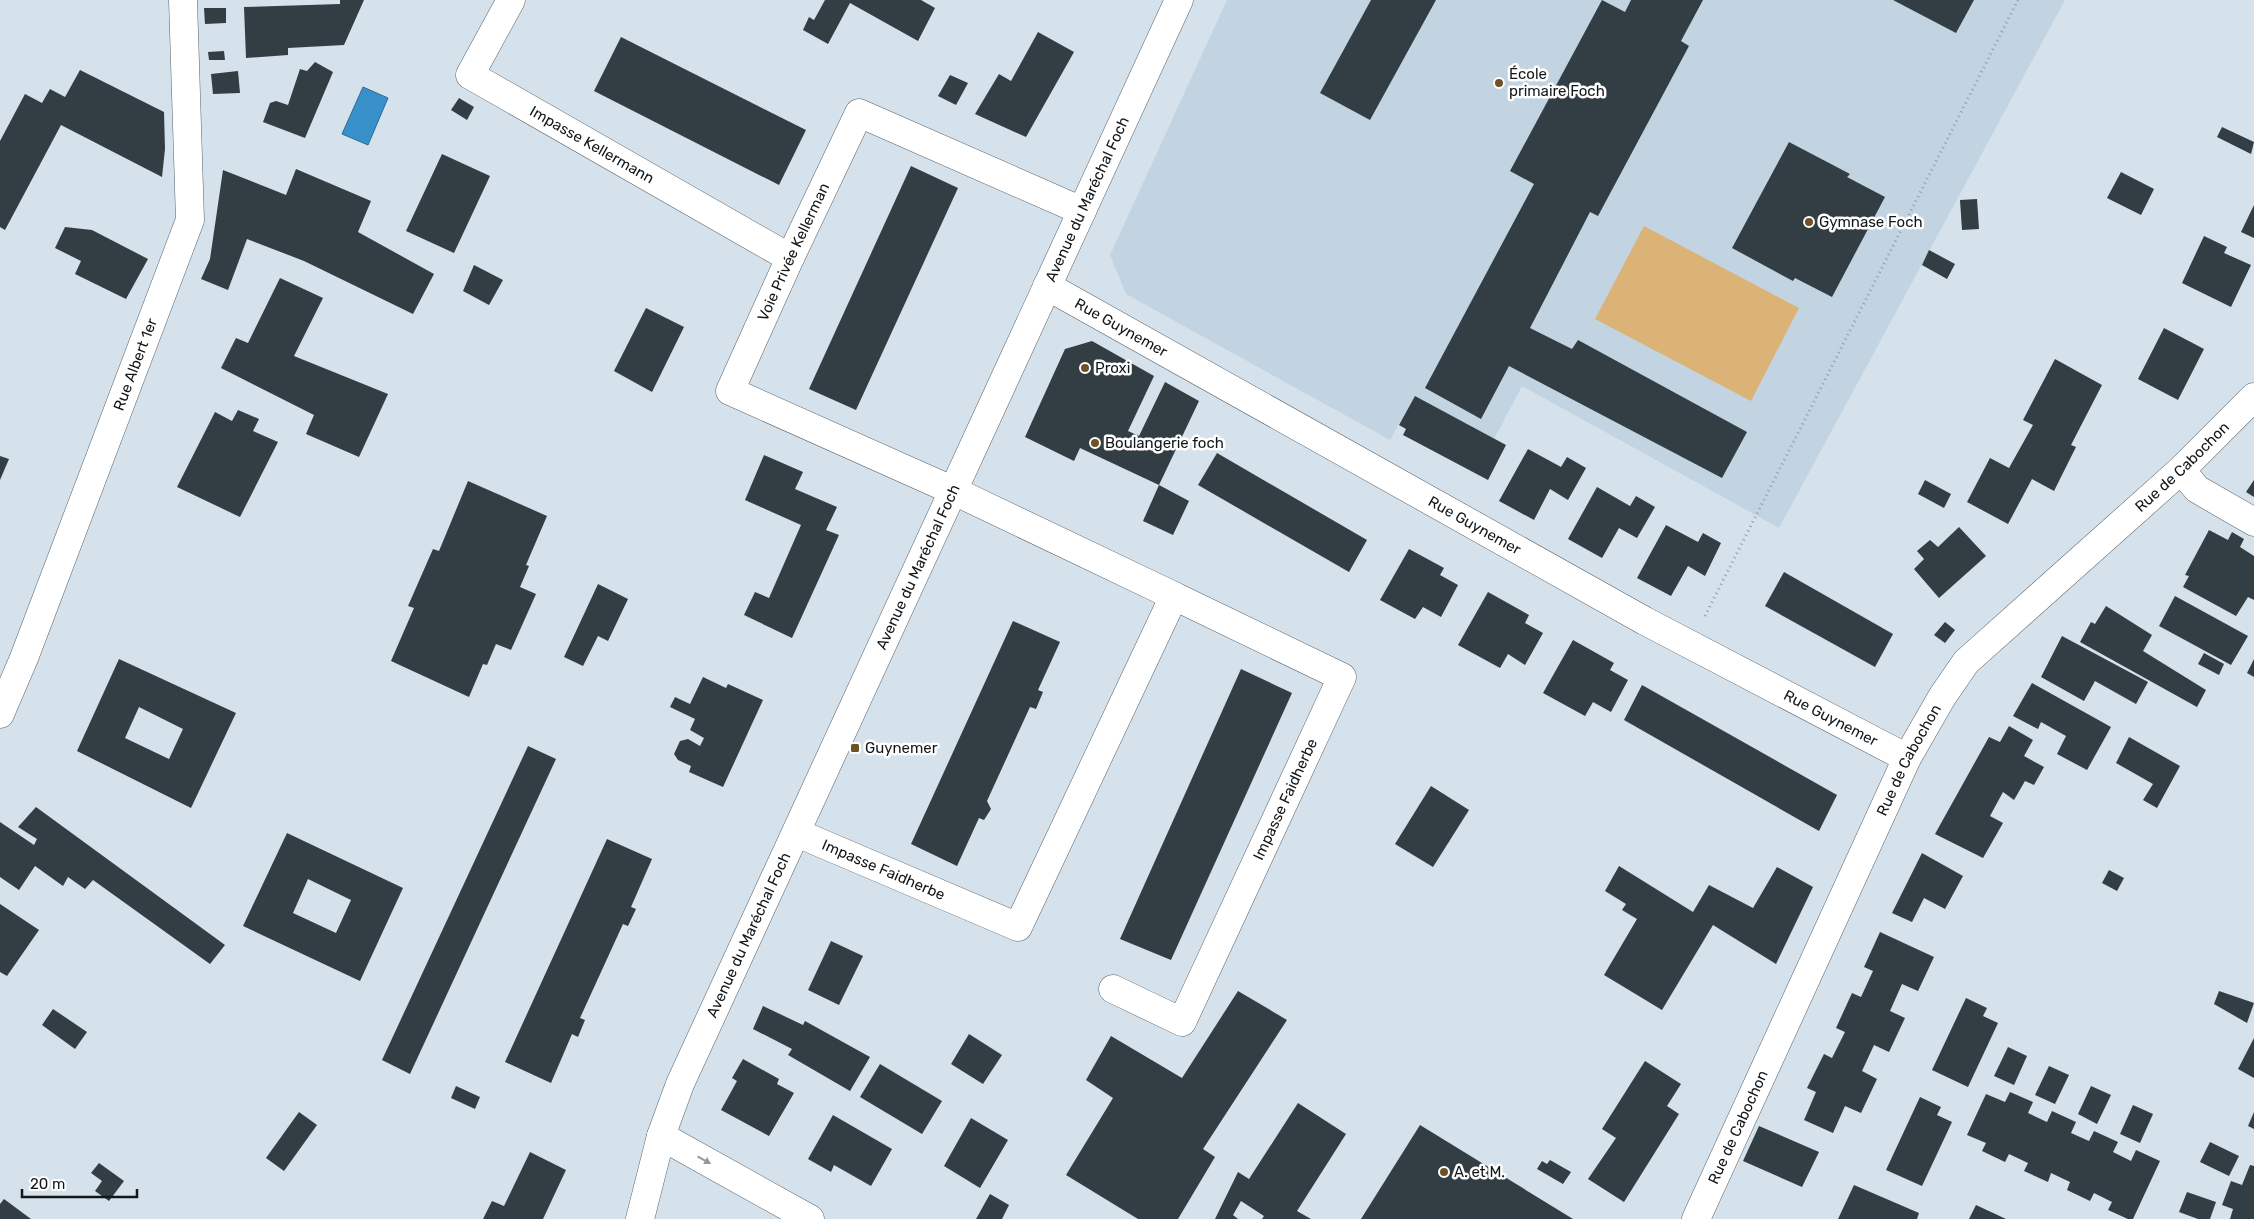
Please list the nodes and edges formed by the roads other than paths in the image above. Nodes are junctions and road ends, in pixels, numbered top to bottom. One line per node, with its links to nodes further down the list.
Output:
1 (183, 0): 12 (street, Rue Albert 1er)
2 (512, 0): 5 (street, Impasse Kellermann)
3 (1179, 0): 4 (street, Avenue du Maréchal Foch)
4 (1082, 212): 5 (street, Voie Privée Kellerman); 6 (street, Avenue du Maréchal Foch)
5 (790, 258): 9 (street, Voie Privée Kellerman)
6 (1047, 286): 9 (street, Avenue du Maréchal Foch); 13 (street, Rue Guynemer)
7 (2254, 397): 8 (street, Rue de Cabochon)
8 (2180, 470): 10 (street); 13 (street, Rue de Cabochon)
9 (954, 491): 11 (street, Impasse Faidherbe); 14 (street, Avenue du Maréchal Foch)
10 (2254, 522)
11 (1174, 596): 14 (street, Impasse Faidherbe); 15 (street, Impasse Faidherbe)
12 (0, 714)
13 (1907, 758): 19 (street, Rue de Cabochon)
14 (797, 833): 16 (street, Avenue du Maréchal Foch)
15 (1112, 989)
16 (661, 1136): 17 (street, Avenue du Maréchal Foch); 18 (street, one-way to 18)
17 (640, 1219)
18 (810, 1219)
19 (1696, 1219)

